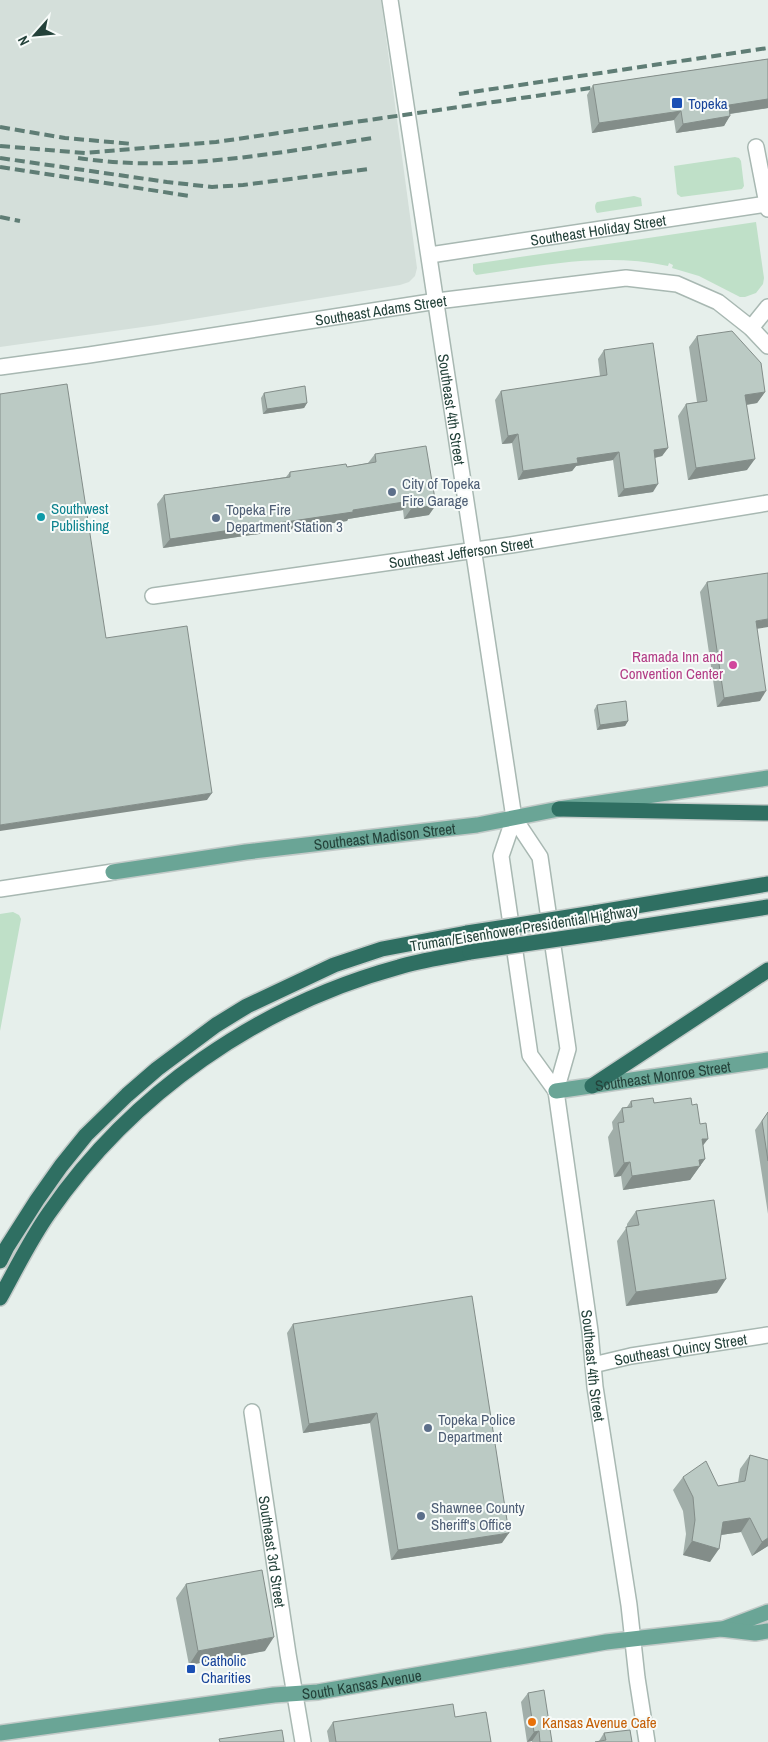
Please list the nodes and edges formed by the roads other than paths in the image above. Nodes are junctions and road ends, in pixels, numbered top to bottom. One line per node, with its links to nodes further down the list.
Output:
1 (390, 0): 4 (street, Southeast 4th Street)
2 (756, 146): 3 (street)
3 (768, 206): 4 (street, Southeast Holiday Street)
4 (430, 255): 5 (street, Southeast 4th Street)
5 (437, 301): 7 (street, Southeast Adams Street); 9 (street, Southeast Adams Street); 11 (street, Southeast 4th Street)
6 (768, 308): 7 (street)
7 (751, 328): 8 (street, Southeast Adams Street)
8 (768, 346)
9 (0, 367)
10 (768, 504): 11 (street, Southeast Jefferson Street)
11 (474, 550): 12 (street, Southeast Jefferson Street); 16 (street, Southeast 4th Street)
12 (153, 596)
13 (768, 778): 14 (main road, Southeast Madison Street)
14 (559, 809): 15 (highway); 16 (main road, Southeast Madison Street)
15 (768, 813)
16 (514, 818): 17 (main road, Southeast Madison Street); 24 (street, Southeast 4th Street); 24 (street, Southeast 4th Street)
17 (113, 872): 19 (street, Southeast Madison Street)
18 (768, 884): 25 (highway, Truman/Eisenhower Presidential Highway, bridge)
19 (0, 889)
20 (768, 907): 26 (highway, Truman/Eisenhower Presidential Highway, bridge)
21 (768, 970): 23 (highway)
22 (768, 1060): 23 (main road, Southeast Monroe Street)
23 (592, 1086): 24 (main road, Southeast Monroe Street)
24 (556, 1091): 28 (street, Southeast 4th Street)
25 (0, 1261)
26 (0, 1298)
27 (768, 1335): 28 (street, Southeast Quincy Street)
28 (593, 1365): 33 (street, Southeast 4th Street)
29 (252, 1412): 34 (street, Southeast 3rd Street)
30 (768, 1612): 31 (main road, South Kansas Avenue)
31 (721, 1629): 32 (main road, South Kansas Avenue); 33 (main road, South Kansas Avenue)
32 (768, 1631)
33 (633, 1640): 34 (main road, South Kansas Avenue); 37 (street, Southeast 4th Street)
34 (295, 1692): 35 (main road, South Kansas Avenue); 36 (street, Southeast 3rd Street)
35 (0, 1733)
36 (303, 1742)
37 (647, 1742)

